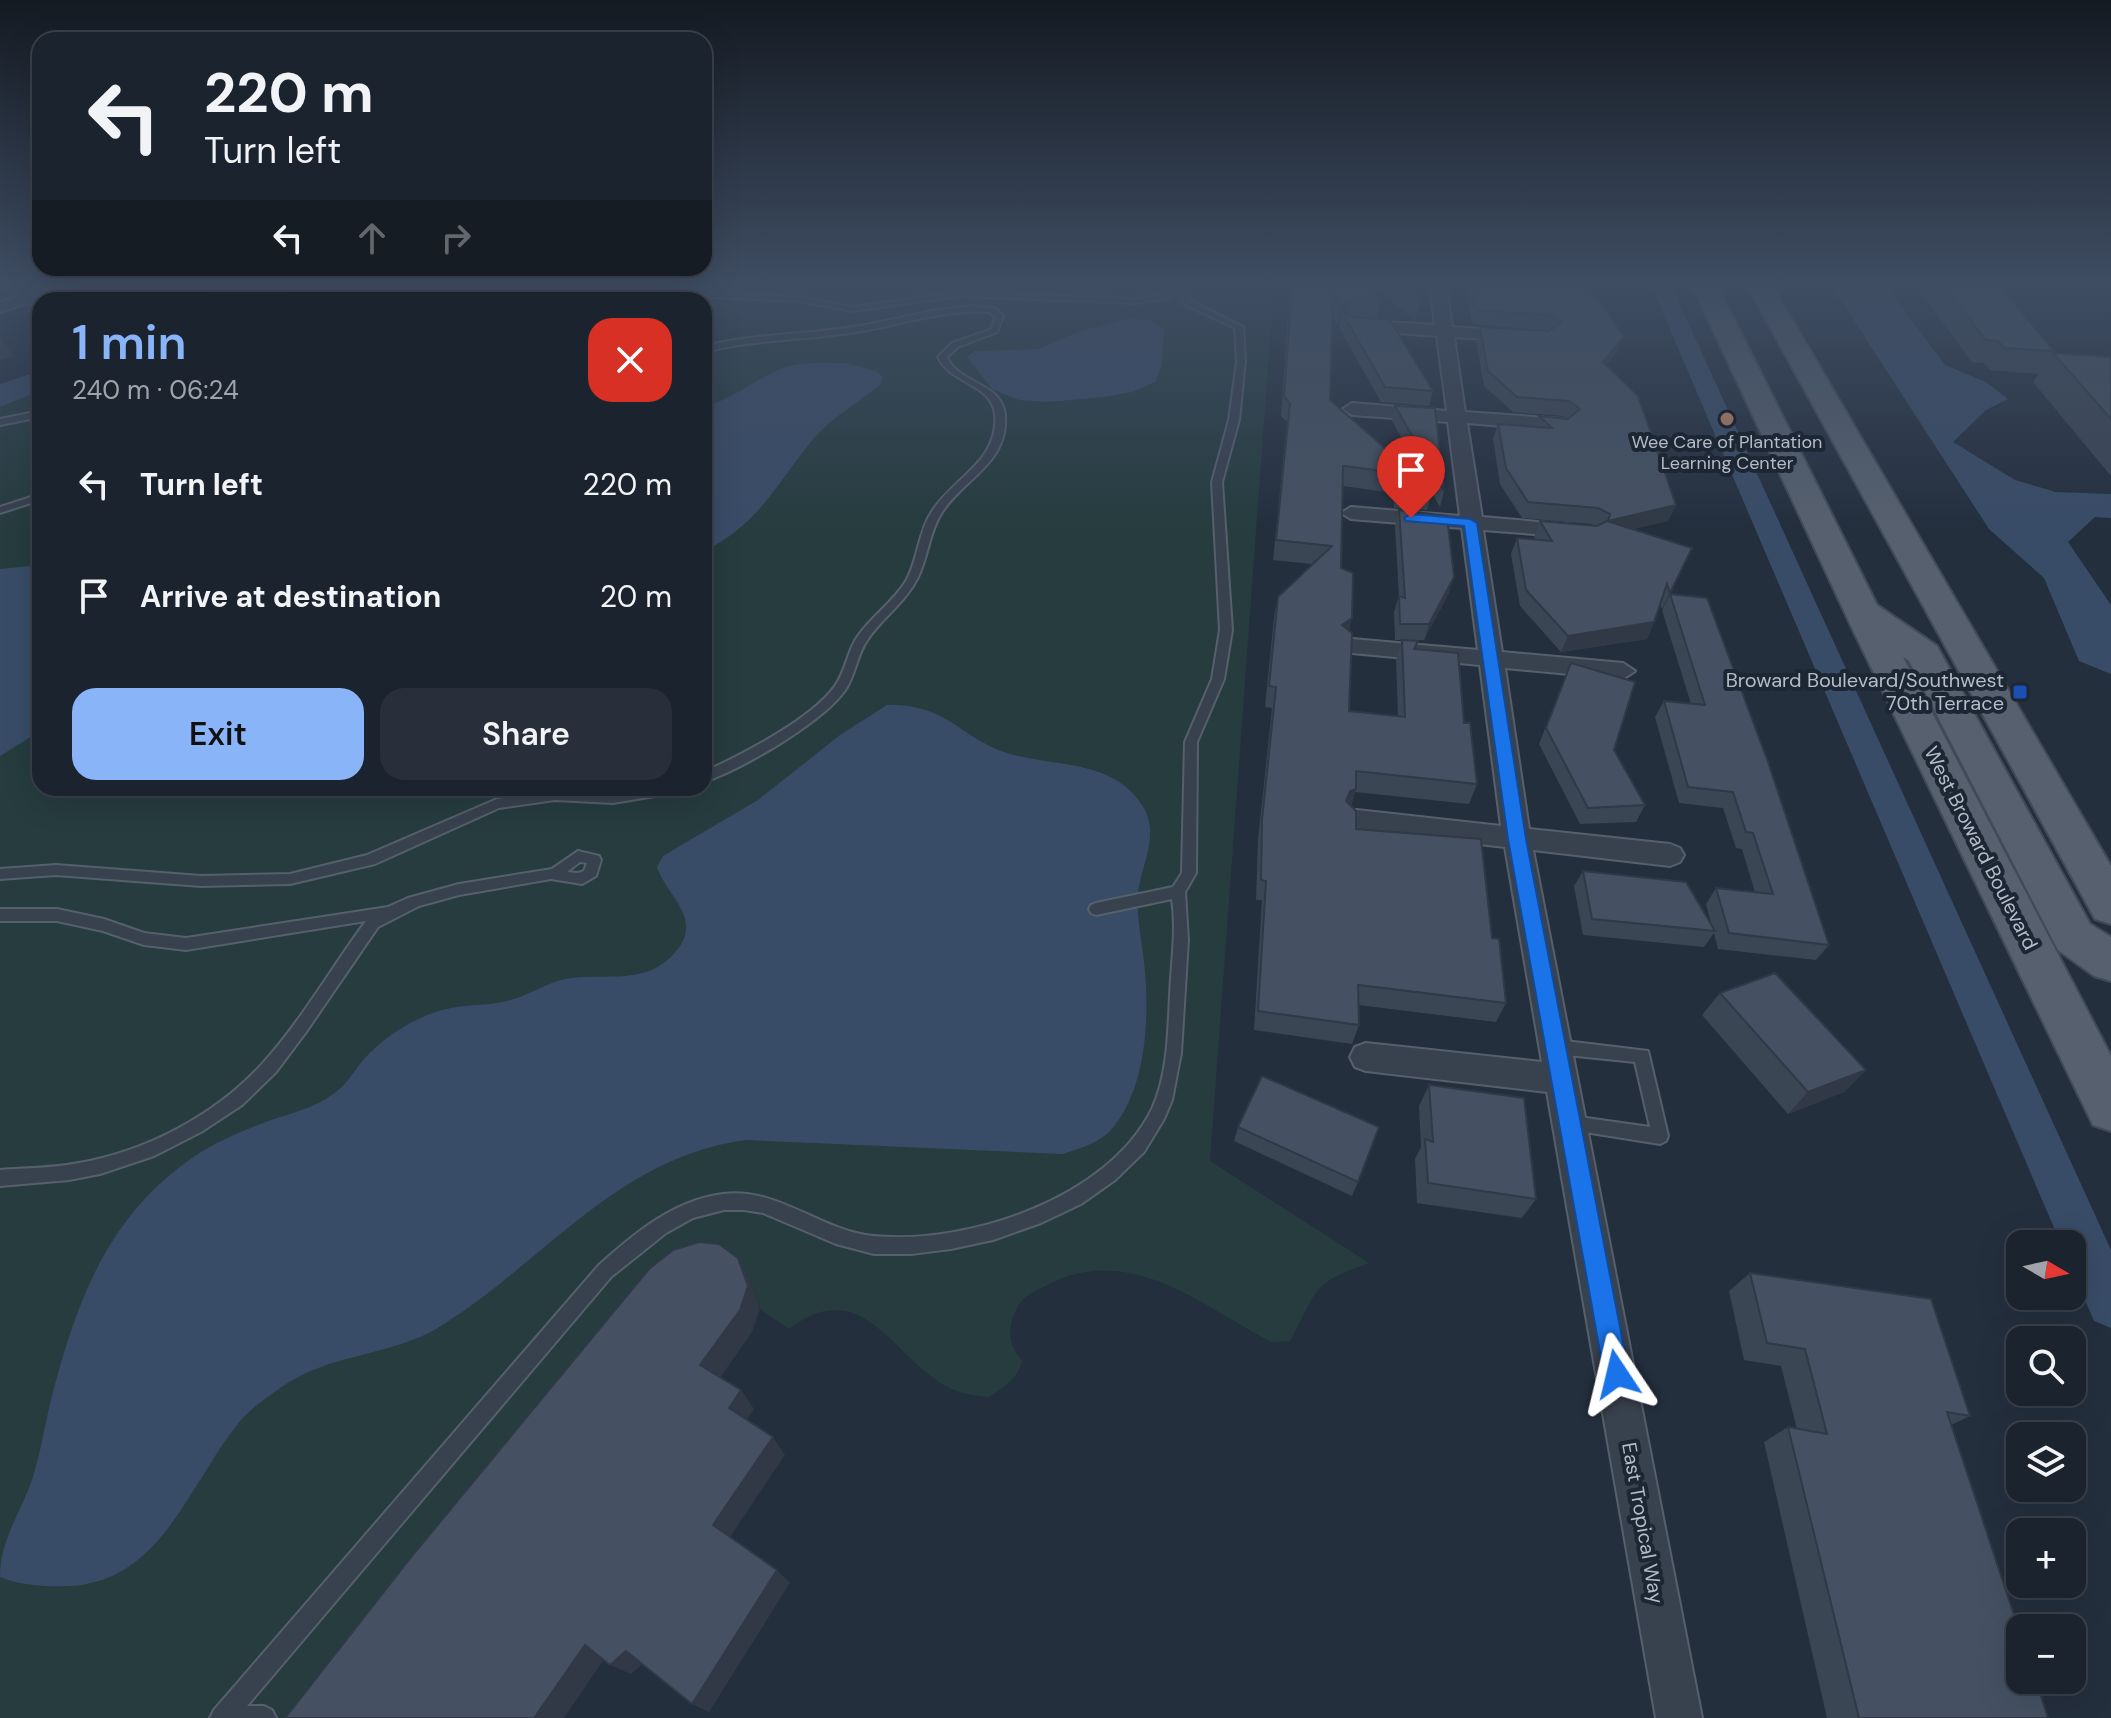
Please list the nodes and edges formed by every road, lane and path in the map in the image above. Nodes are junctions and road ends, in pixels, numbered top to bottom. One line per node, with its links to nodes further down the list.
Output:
1 (947, 365): 20 (lane)
2 (1241, 365): 29 (lane)
3 (1449, 365): 8 (street, East Tropical Way)
4 (1743, 365): 16 (main road, West Broward Boulevard)
5 (1804, 365): 30 (main road)
6 (1352, 409): 8 (street)
7 (32, 416): 9 (lane)
8 (1456, 417): 10 (street); 14 (street, East Tropical Way)
9 (0, 422)
10 (1563, 425)
11 (32, 500): 12 (lane)
12 (0, 510)
13 (1351, 513): 14 (street)
14 (1470, 523): 15 (street); 18 (street, East Tropical Way)
15 (1591, 533)
16 (1862, 611): 34 (main road); 37 (main road, West Broward Boulevard)
17 (1352, 646): 18 (street)
18 (1490, 660): 19 (street); 25 (street, East Tropical Way)
19 (1623, 671)
20 (712, 772)
21 (549, 796): 28 (lane)
22 (574, 796): 23 (lane)
23 (625, 796)
24 (1357, 820): 25 (street)
25 (1517, 839): 26 (street); 36 (street, East Tropical Way)
26 (1670, 855)
27 (556, 873): 32 (lane)
28 (0, 874)
29 (1178, 892): 31 (lane); 40 (lane)
30 (2111, 906)
31 (1096, 909)
32 (391, 911): 33 (lane); 39 (lane)
33 (0, 915)
34 (2111, 962)
35 (1366, 1057): 36 (street)
36 (1560, 1063): 38 (street, East Tropical Way); 38 (lane)
37 (2111, 1108)
38 (1572, 1124): 42 (street, East Tropical Way)
39 (0, 1178)
40 (222, 1718): 41 (lane)
41 (264, 1718)
42 (1679, 1718)

